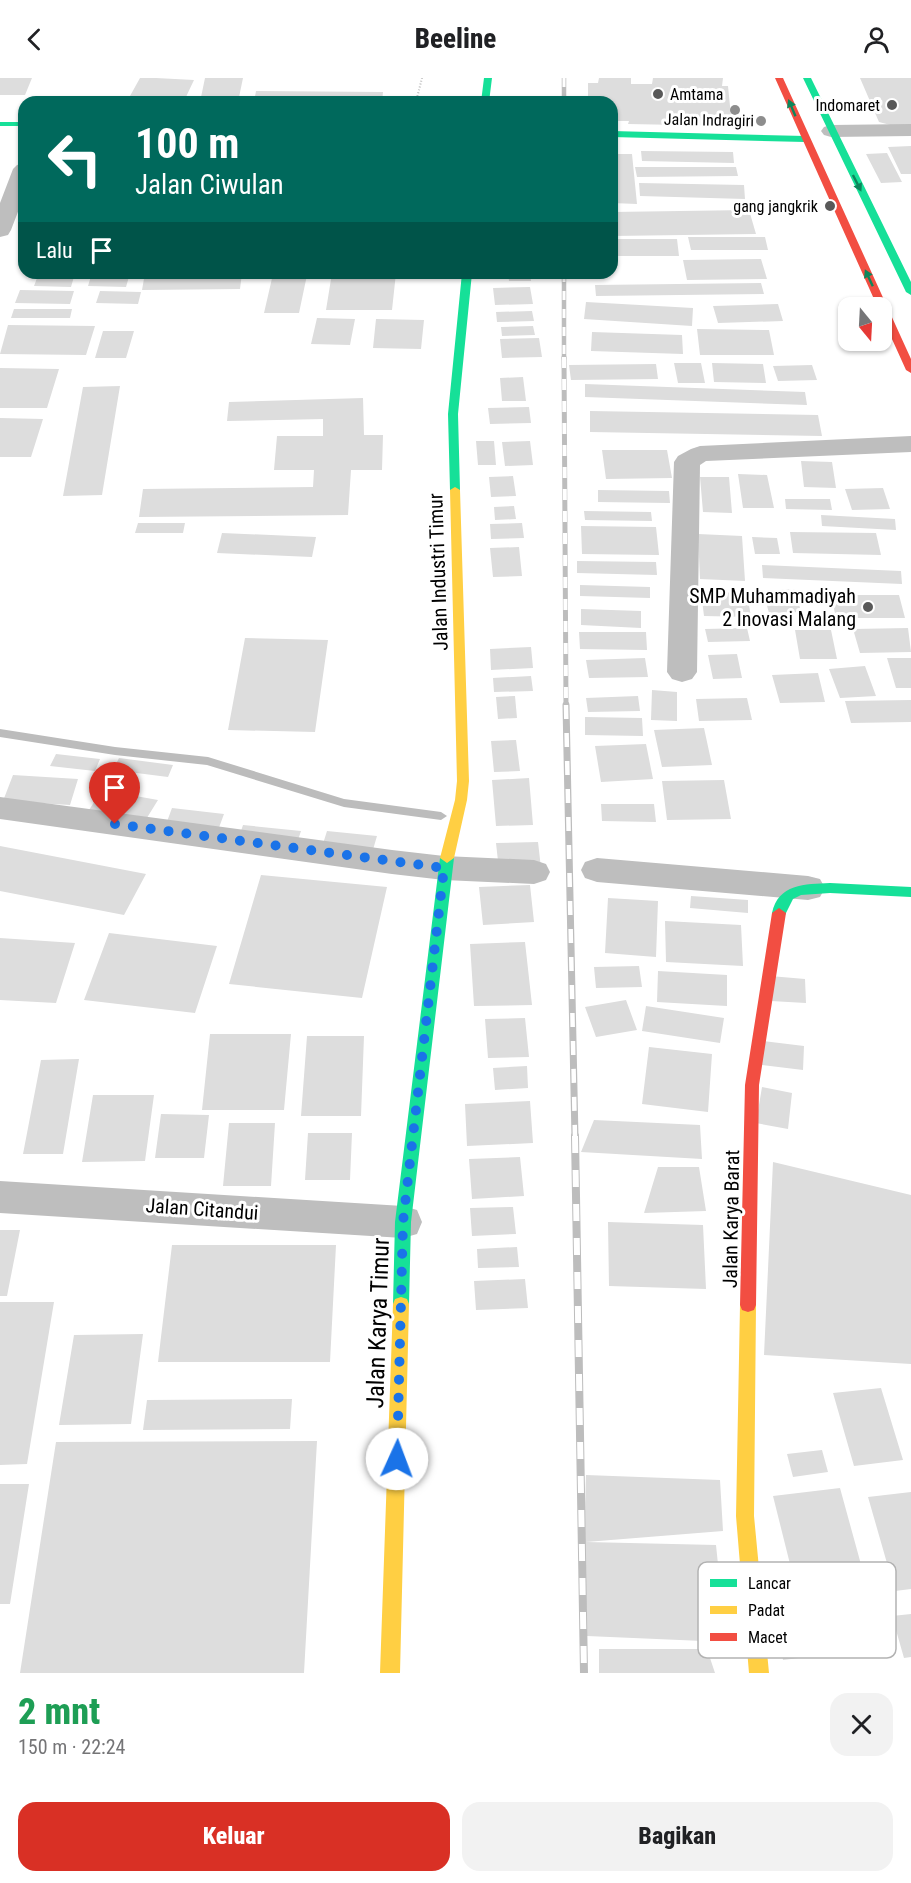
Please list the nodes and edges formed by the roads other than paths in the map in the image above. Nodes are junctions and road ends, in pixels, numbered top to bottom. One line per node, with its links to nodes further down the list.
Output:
1 (488, 78): 4 (street)
2 (779, 78): 10 (street, one-way to 2)
3 (807, 78): 8 (street)
4 (486, 96)
5 (0, 124): 6 (street)
6 (18, 124)
7 (911, 130): 8 (street)
8 (831, 131): 14 (street, one-way to 14)
9 (618, 134): 10 (street, Jalan Indragiri)
10 (805, 139): 15 (street, one-way to 10)
11 (18, 184): 12 (street)
12 (0, 230)
13 (466, 279): 19 (street, Jalan Industri Timur)
14 (911, 292)
15 (910, 363)
16 (911, 444): 17 (street)
17 (682, 672)
18 (0, 808): 19 (street)
19 (444, 868): 21 (street); 25 (street, Jalan Karya Timur)
20 (597, 870): 22 (street)
21 (534, 872)
22 (808, 888): 23 (street); 26 (street, Jalan Karya Barat)
23 (911, 892)
24 (0, 1197): 25 (street, Jalan Citandui)
25 (403, 1222): 28 (street, Jalan Karya Timur)
26 (749, 1562)
27 (758, 1658): 29 (street, Jalan Karya Barat)
28 (390, 1673)
29 (759, 1673)

